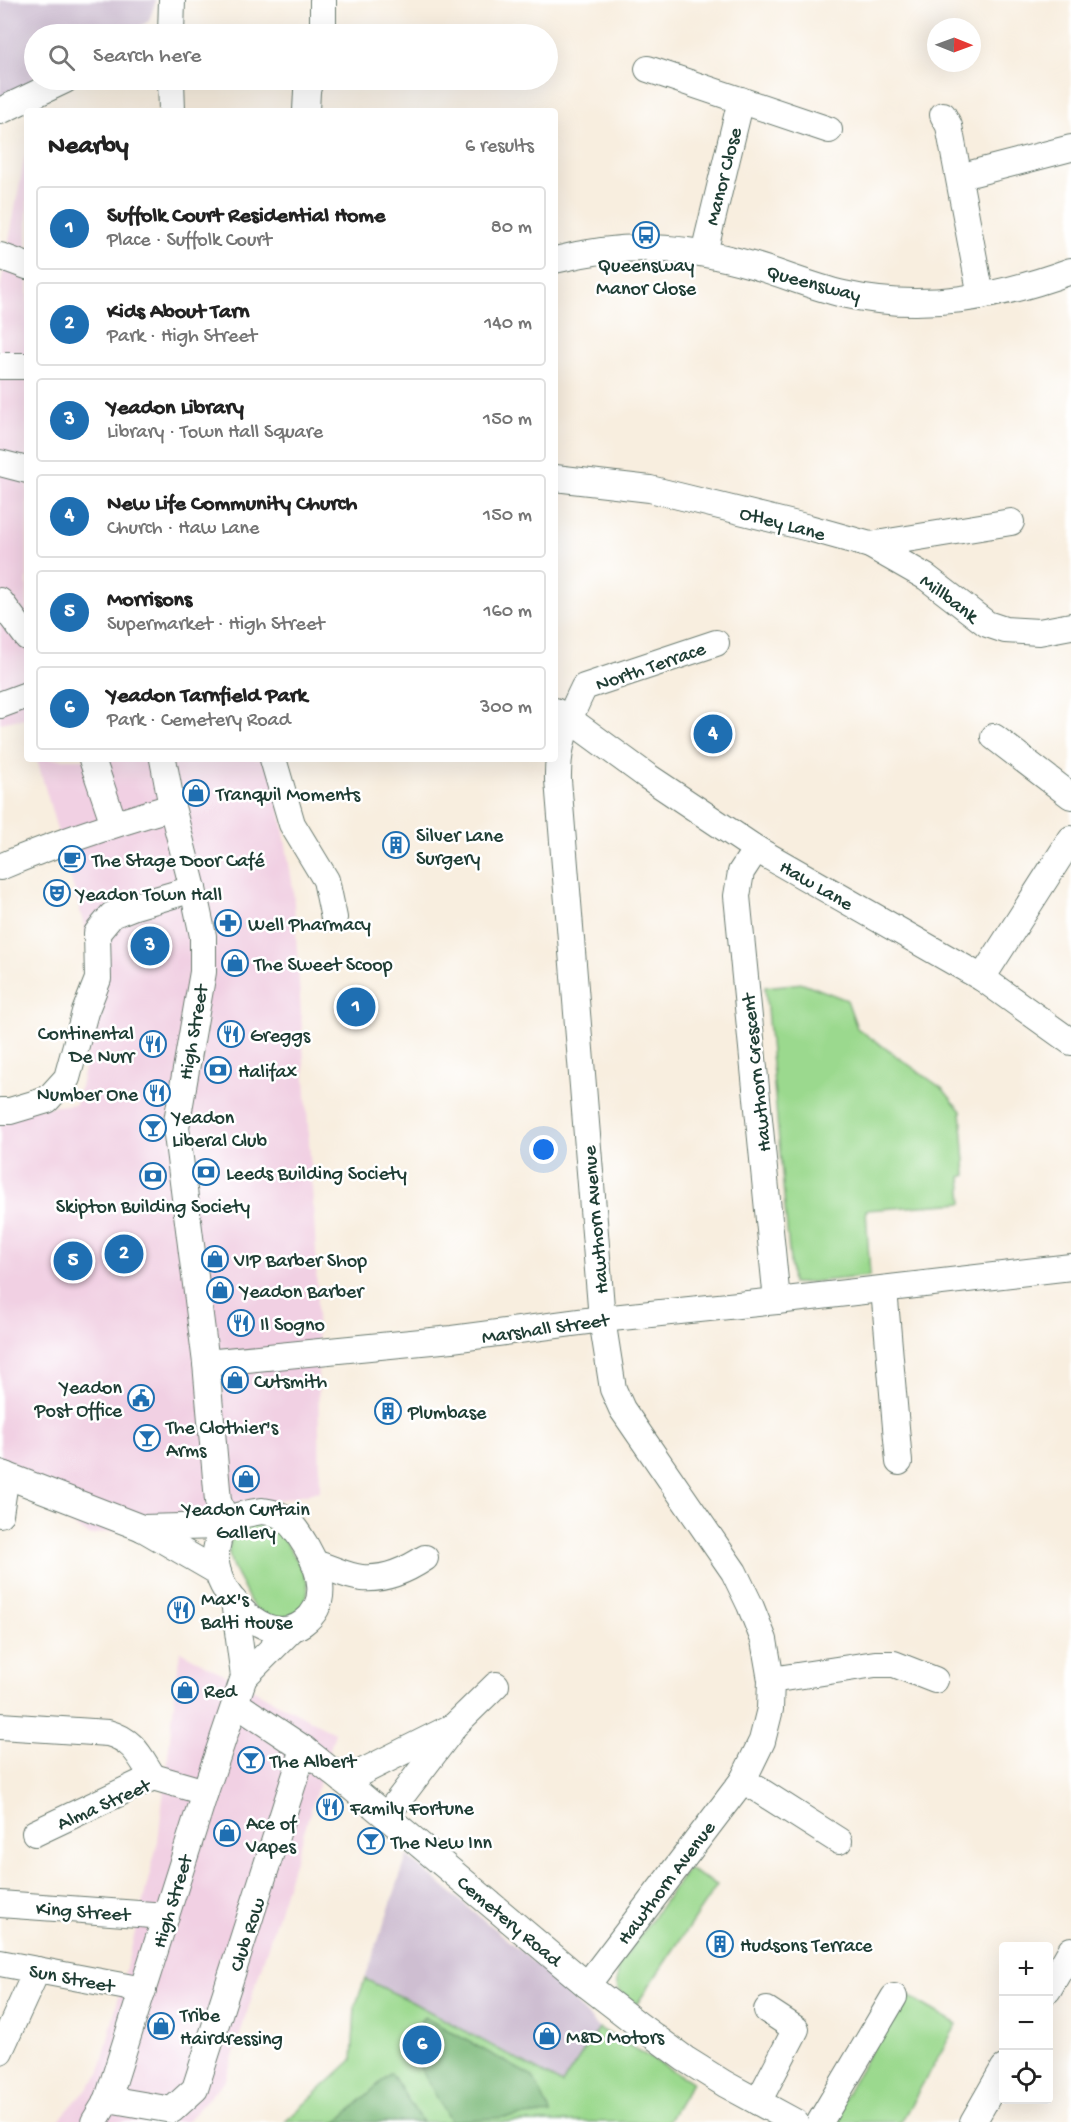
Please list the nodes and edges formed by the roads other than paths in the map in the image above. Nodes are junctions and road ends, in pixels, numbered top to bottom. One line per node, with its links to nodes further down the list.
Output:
1 (172, 0): 3 (street)
2 (323, 0): 4 (street)
3 (168, 24)
4 (323, 24)
5 (648, 69): 9 (street, Manor Close)
6 (44, 90): 12 (street)
7 (171, 90): 10 (street)
8 (307, 90): 11 (street)
9 (741, 100): 14 (street, Manor Close); 17 (street, Manor Close)
10 (172, 108)
11 (306, 108)
12 (0, 111)
13 (944, 116): 22 (street)
14 (829, 130)
15 (1071, 148): 16 (street)
16 (974, 173)
17 (704, 253): 19 (street, Queensway); 22 (street, Queensway)
18 (0, 256): 20 (street)
19 (558, 259)
20 (24, 265)
21 (1071, 271): 22 (street, Queensway)
22 (981, 296)
23 (0, 366): 24 (street)
24 (24, 366)
25 (0, 463): 26 (street)
26 (24, 469)
27 (558, 478): 29 (street, Otley Lane)
28 (1011, 522): 29 (street, Otley Lane)
29 (870, 545): 31 (street, Millbank)
30 (0, 601): 32 (street)
31 (1071, 626)
32 (24, 633)
33 (716, 643): 36 (street, North Terrace)
34 (24, 696): 35 (street)
35 (0, 705)
36 (562, 715): 38 (street, Hawthorn Avenue); 47 (street, Haw Lane)
37 (994, 737): 43 (street)
38 (558, 754)
39 (93, 762): 45 (street)
40 (164, 762): 44 (street, High Street)
41 (274, 762): 50 (street)
42 (557, 762): 57 (street, Hawthorn Avenue)
43 (1071, 796)
44 (172, 807): 45 (street); 49 (street, High Street)
45 (114, 824): 48 (street)
46 (1071, 839): 51 (street)
47 (756, 849): 51 (street, Haw Lane); 56 (street, Hawthorn Crescent)
48 (0, 867)
49 (194, 889): 53 (street); 58 (street, High Street)
50 (334, 918)
51 (982, 978): 52 (street, Haw Lane)
52 (1071, 1042)
53 (0, 1111)
54 (1071, 1267): 55 (street, Marshall Street)
55 (884, 1289): 56 (street, Marshall Street); 59 (street)
56 (777, 1301): 57 (street, Marshall Street)
57 (602, 1319): 58 (street, Marshall Street); 72 (street, Hawthorn Avenue)
58 (206, 1363): 62 (street, High Street)
59 (899, 1462)
60 (3, 1474): 61 (street); 63 (street)
61 (0, 1514)
62 (224, 1524): 63 (street); 65 (street); 66 (street, High Street)
63 (142, 1528): 66 (street)
64 (425, 1558): 67 (street)
65 (317, 1564): 67 (street); 69 (street)
66 (218, 1572): 68 (street, High Street)
67 (362, 1578): 69 (street, High Street)
68 (234, 1601): 70 (street, High Street); 71 (street, High Street)
69 (315, 1612): 70 (street, High Street)
70 (292, 1629): 71 (street, High Street)
71 (244, 1677): 75 (street, High Street)
72 (771, 1680): 73 (street); 80 (street, Hawthorn Avenue)
73 (935, 1680)
74 (496, 1685): 77 (street)
75 (236, 1703): 78 (street, Cemetery Road); 82 (street, High Street)
76 (0, 1726): 79 (street)
77 (454, 1726): 81 (street); 83 (street)
78 (304, 1749): 81 (street, Cemetery Road); 100 (street, Club Row)
79 (153, 1777): 82 (street, Alma Street); 84 (street, Alma Street)
80 (743, 1780): 85 (street); 92 (street, Hawthorn Avenue)
81 (344, 1781): 83 (street, Cemetery Road)
82 (205, 1792): 87 (street, High Street)
83 (387, 1815): 92 (street, Cemetery Road)
84 (35, 1833)
85 (839, 1841)
86 (0, 1904): 87 (street, King Street)
87 (166, 1916): 93 (street, High Street)
88 (1071, 1950): 91 (street)
89 (0, 1963): 90 (street, Sun Street)
90 (37, 1970): 93 (street, Sun Street); 96 (street)
91 (1053, 1981)
92 (587, 1985): 99 (street, Cemetery Road)
93 (143, 1990): 98 (street, High Street)
94 (894, 1997): 103 (street)
95 (767, 2010): 99 (street)
96 (0, 2051)
97 (999, 2077): 104 (street)
98 (108, 2099): 100 (street, Club Row); 101 (street, High Street)
99 (758, 2102): 102 (street, Cemetery Road)
100 (179, 2116)
101 (94, 2122)
102 (795, 2122)
103 (820, 2122)
104 (973, 2122)

